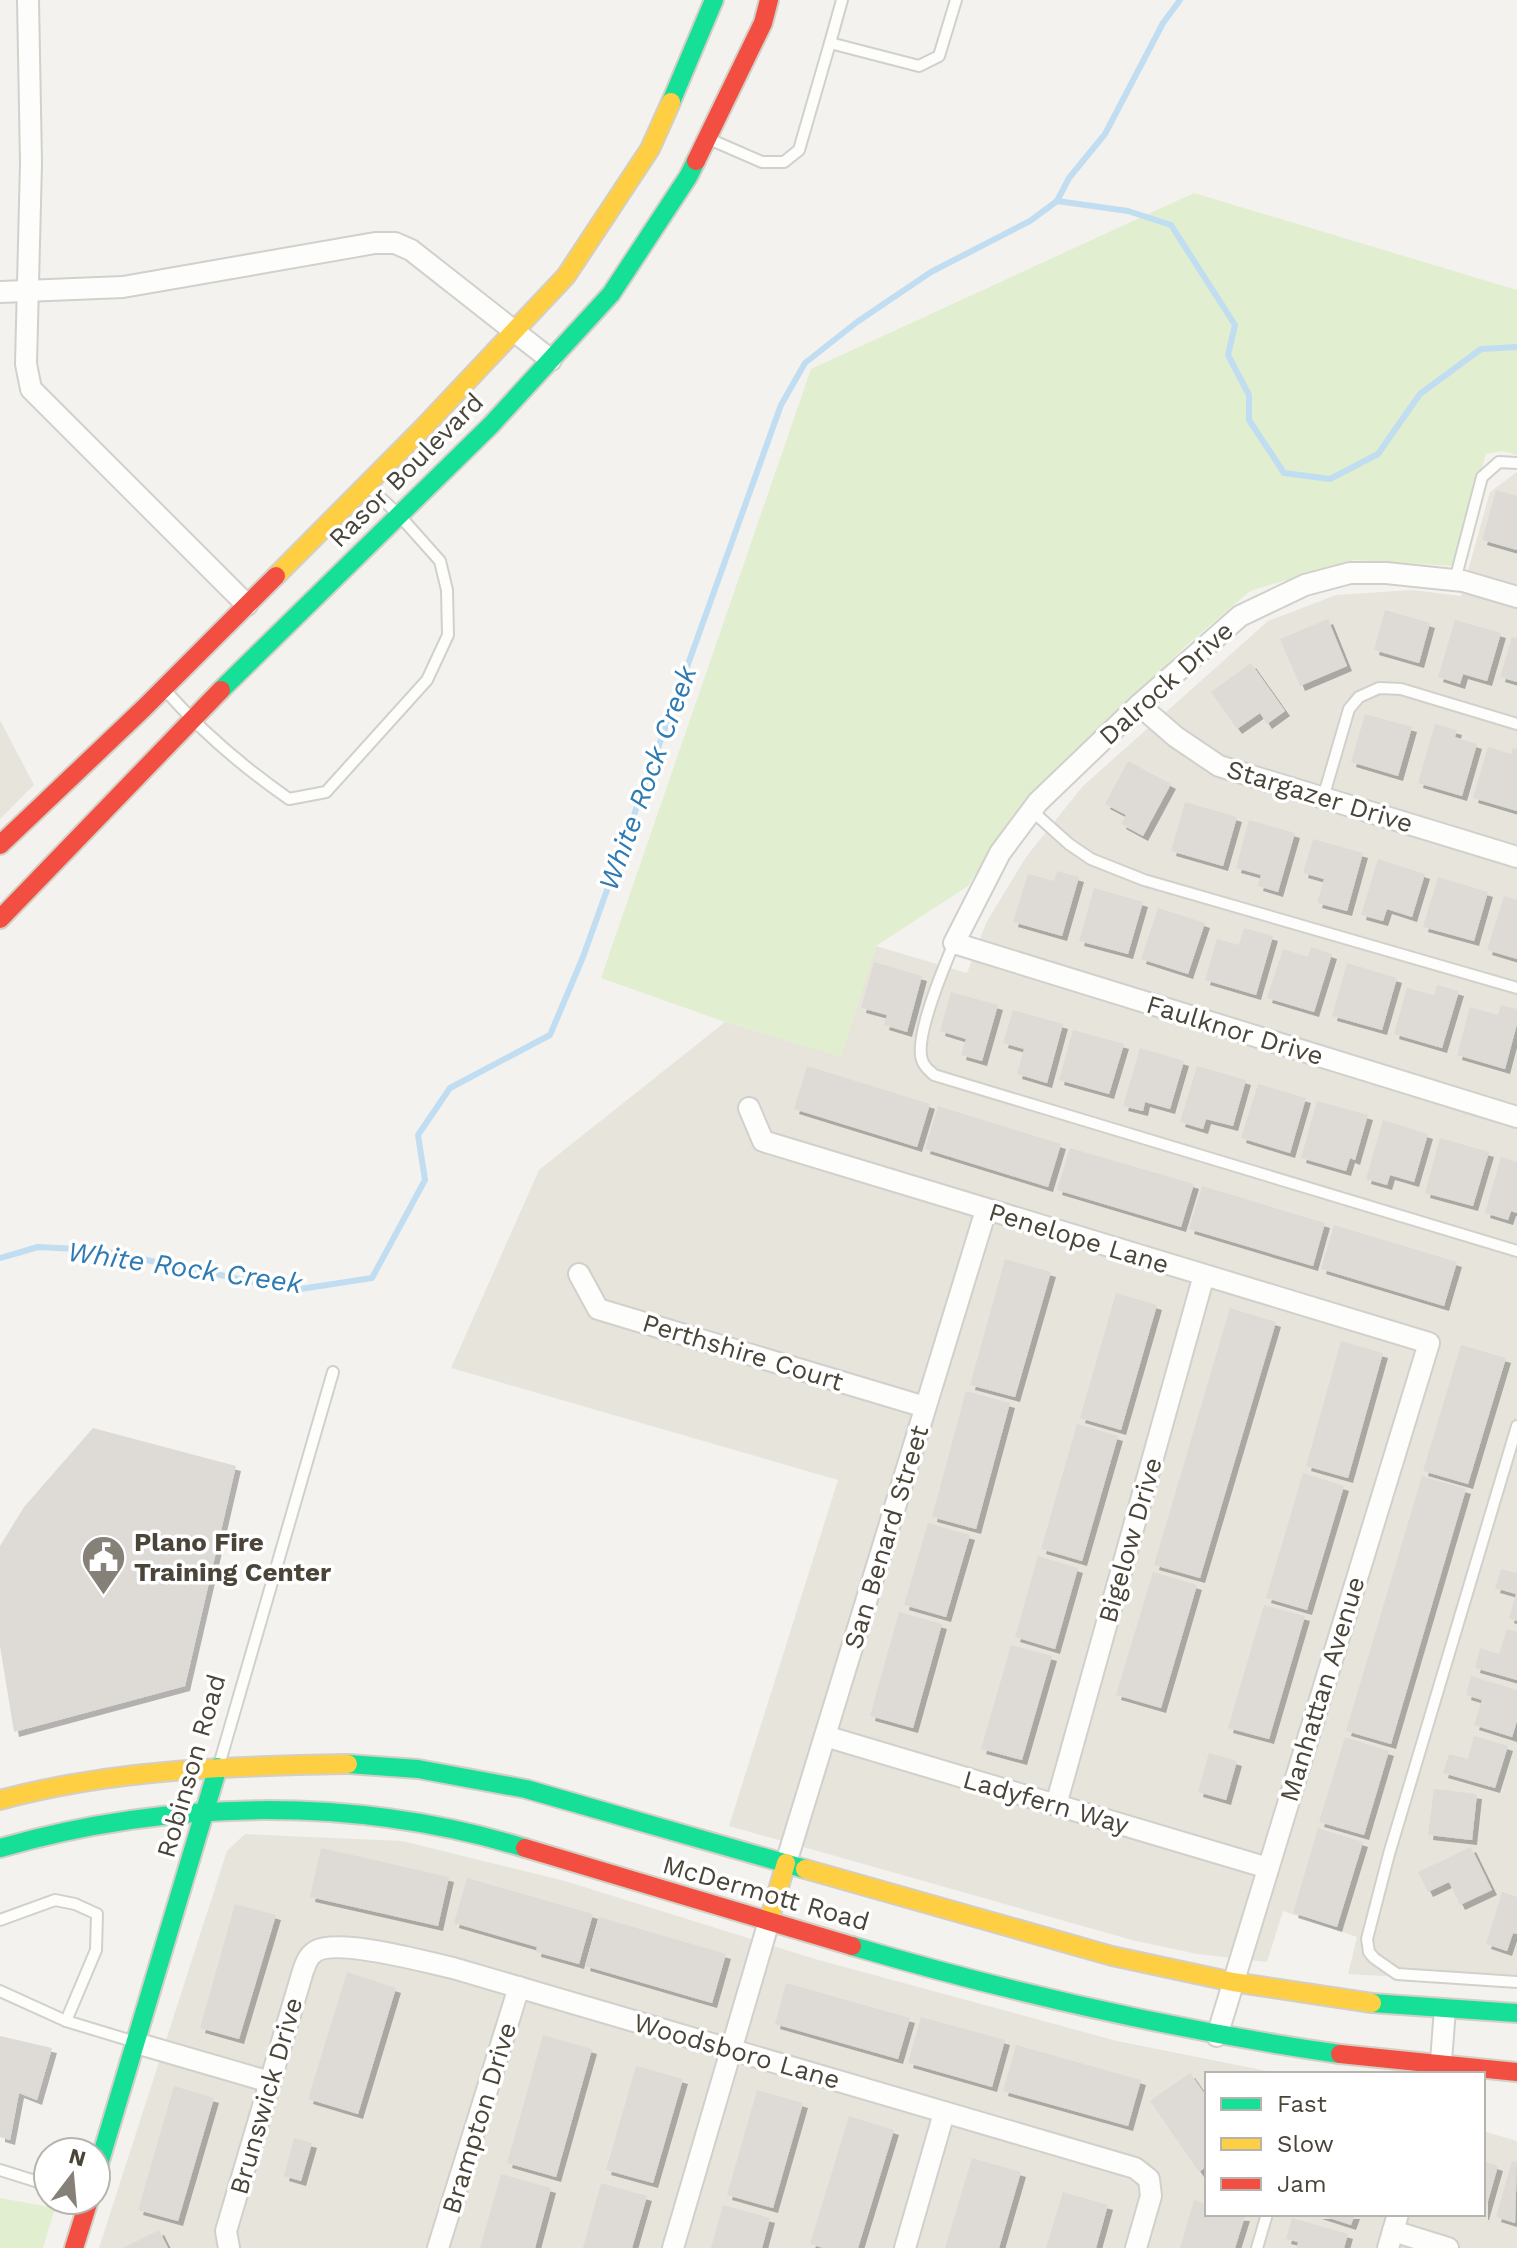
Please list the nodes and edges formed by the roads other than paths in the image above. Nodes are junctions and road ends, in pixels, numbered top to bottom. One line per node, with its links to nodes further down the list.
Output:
1 (28, 0): 8 (street)
2 (714, 0): 10 (main road, Rasor Boulevard)
3 (769, 0): 7 (main road, Rasor Boulevard)
4 (842, 0): 6 (lane)
5 (956, 0): 6 (lane)
6 (830, 43): 7 (lane)
7 (707, 138): 11 (main road, Rasor Boulevard)
8 (28, 290): 9 (street); 10 (street); 17 (street)
9 (0, 292)
10 (515, 331): 11 (street); 13 (main road, Rasor Boulevard)
11 (551, 360): 14 (main road, Rasor Boulevard)
12 (1517, 463): 15 (lane)
13 (367, 485): 14 (lane); 17 (main road, Rasor Boulevard)
14 (399, 515): 20 (main road, Rasor Boulevard); 20 (lane)
15 (1455, 580): 16 (street, Dalrock Drive); 19 (street, Dalrock Drive)
16 (1517, 597)
17 (247, 605): 18 (main road, Rasor Boulevard)
18 (164, 689): 20 (lane); 24 (main road, Rasor Boulevard)
19 (1139, 705): 22 (street, Stargazer Drive); 23 (street, Dalrock Drive)
20 (192, 721): 26 (main road, Rasor Boulevard)
21 (1517, 724): 22 (lane)
22 (1323, 798): 25 (street, Stargazer Drive)
23 (1031, 810): 27 (street, Dalrock Drive); 28 (lane)
24 (0, 845)
25 (1517, 857)
26 (0, 919)
27 (954, 943): 30 (street, Faulknor Drive); 32 (lane)
28 (1517, 988)
29 (749, 1108): 31 (street, Penelope Lane)
30 (1517, 1117)
31 (986, 1210): 34 (street, Penelope Lane); 37 (street, San Benard Street)
32 (1517, 1251)
33 (579, 1274): 37 (street, Perthshire Court)
34 (1204, 1275): 35 (street, Penelope Lane); 42 (street, Bigelow Drive)
35 (1429, 1343): 46 (street, Manhattan Avenue)
36 (333, 1372): 40 (lane, Robinson Road)
37 (925, 1407): 39 (street, San Benard Street)
38 (1517, 1426): 51 (lane)
39 (825, 1736): 42 (street, Ladyfern Way); 45 (street, San Benard Street)
40 (218, 1767): 41 (main road, McDermott Road); 43 (main road, Robinson Road); 45 (main road, McDermott Road)
41 (0, 1800)
42 (1056, 1805): 46 (street, Ladyfern Way)
43 (205, 1812): 44 (main road, McDermott Road); 48 (main road, McDermott Road); 58 (main road, Robinson Road)
44 (0, 1848)
45 (786, 1863): 48 (main road); 50 (main road, McDermott Road)
46 (1268, 1868): 50 (street, Manhattan Avenue)
47 (0, 1920): 56 (lane)
48 (769, 1921): 57 (main road, McDermott Road); 59 (street)
49 (318, 1950): 52 (street, Woodsboro Lane); 62 (street, Brunswick Drive)
50 (1233, 1982): 54 (main road, McDermott Road); 57 (street, Manhattan Avenue)
51 (1517, 1982)
52 (519, 1987): 59 (street, Woodsboro Lane); 72 (street, Brampton Drive)
53 (0, 1991): 56 (lane)
54 (1445, 2009): 55 (main road, McDermott Road); 60 (street)
55 (1517, 2013)
56 (66, 2021): 58 (lane)
57 (1217, 2036): 60 (main road, McDermott Road)
58 (136, 2043): 62 (street); 64 (main road, Robinson Road)
59 (731, 2049): 63 (street, Woodsboro Lane); 73 (street)
60 (1441, 2071): 61 (main road, McDermott Road)
61 (1517, 2072)
62 (270, 2082): 71 (street, Brunswick Drive)
63 (944, 2113): 74 (street); 75 (street, Woodsboro Lane)
64 (108, 2136)
65 (0, 2170): 66 (lane)
66 (32, 2180)
67 (84, 2216): 70 (main road)
68 (1266, 2216): 76 (lane)
69 (1393, 2231): 77 (street)
70 (74, 2248)
71 (229, 2248)
72 (438, 2248)
73 (673, 2248)
74 (905, 2248)
75 (1136, 2248)
76 (1257, 2248)
77 (1448, 2248)

